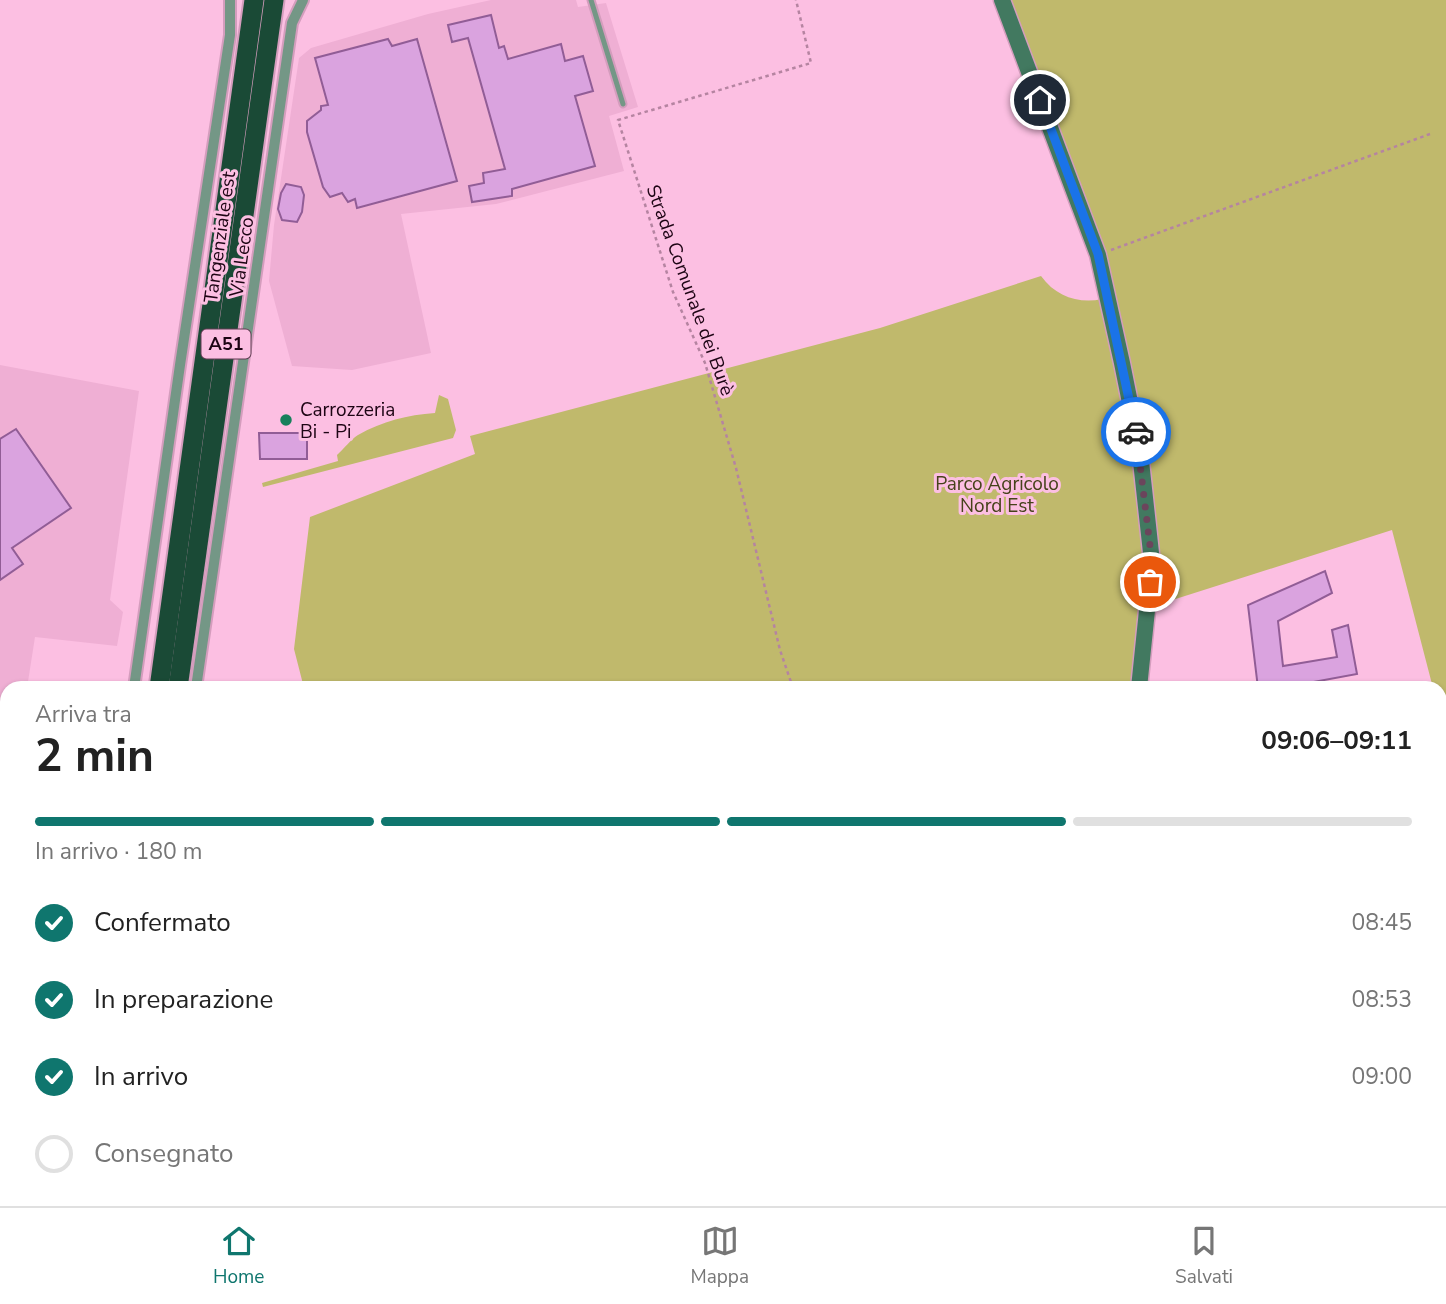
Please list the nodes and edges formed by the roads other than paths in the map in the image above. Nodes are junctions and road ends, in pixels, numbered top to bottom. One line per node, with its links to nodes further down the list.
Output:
1 (230, 0): 8 (street)
2 (254, 0): 9 (highway, Tangenziale est / A51)
3 (274, 0): 10 (highway, Tangenziale est / A51)
4 (303, 0): 11 (street, Via Lecco)
5 (591, 0): 7 (lane)
6 (1002, 0): 12 (street)
7 (624, 104)
8 (135, 681)
9 (160, 681)
10 (179, 681)
11 (197, 681)
12 (1140, 681)

